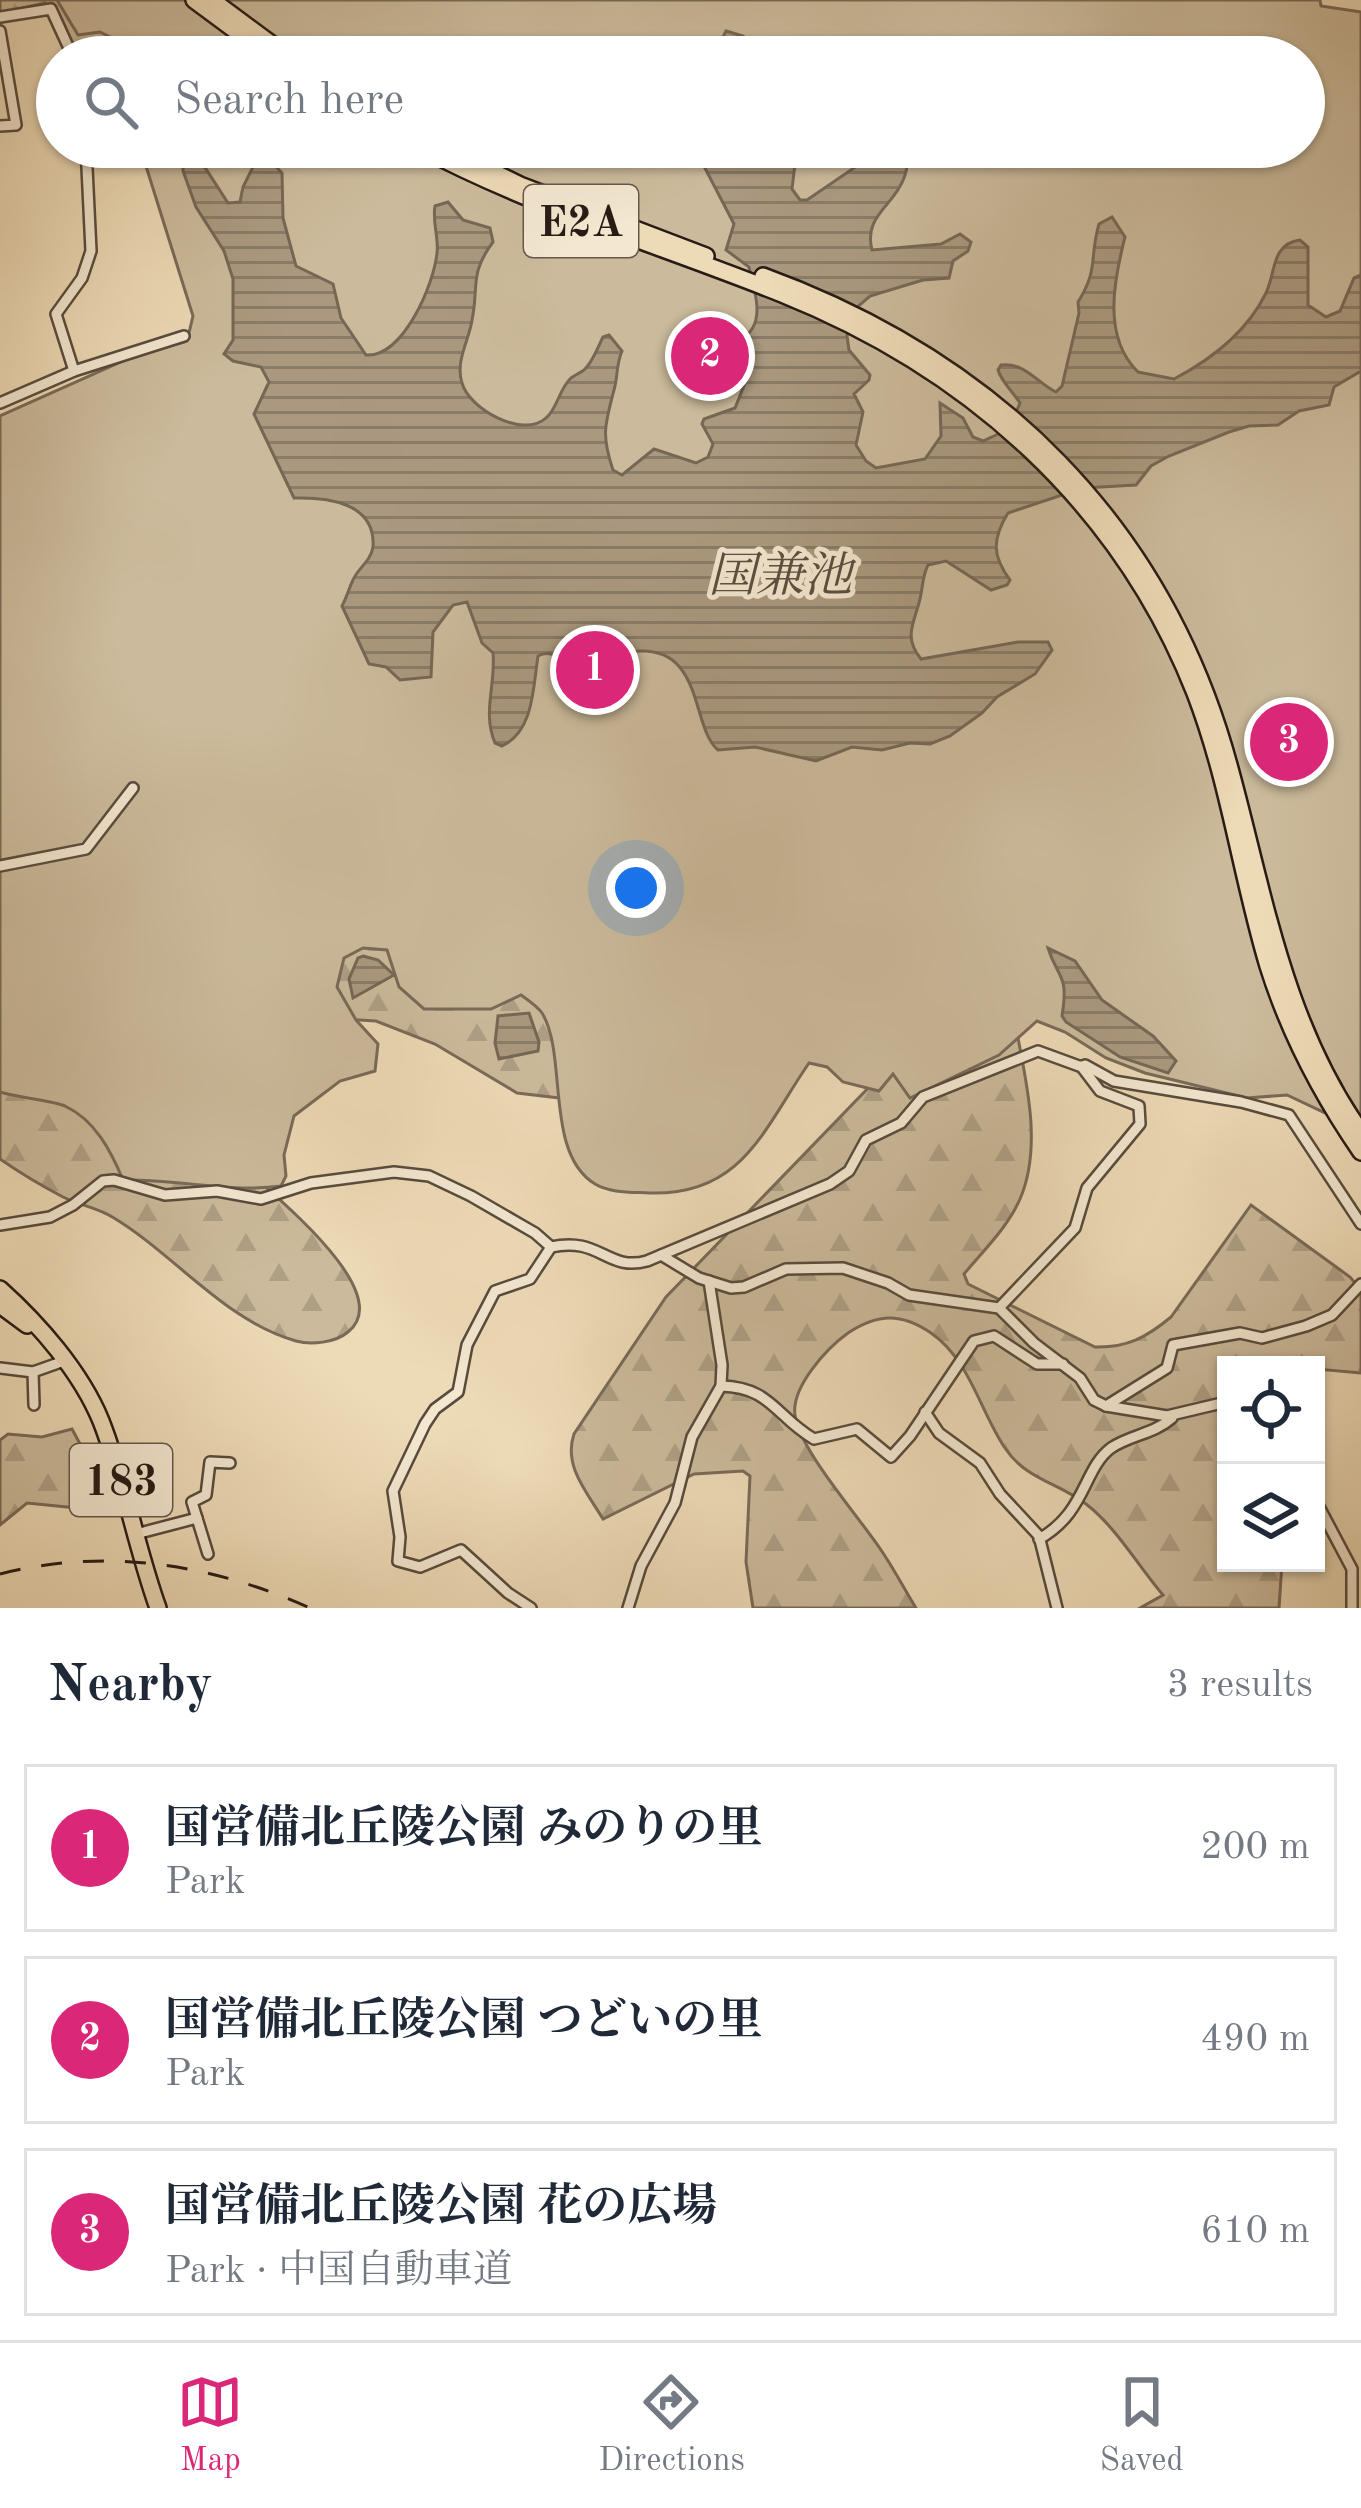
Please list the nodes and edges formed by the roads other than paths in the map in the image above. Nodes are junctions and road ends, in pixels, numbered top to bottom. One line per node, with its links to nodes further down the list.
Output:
1 (194, 0): 6 (highway)
2 (212, 0): 7 (highway)
3 (0, 17): 5 (street)
4 (0, 31): 8 (street)
5 (63, 36)
6 (243, 36)
7 (261, 36)
8 (0, 126)
9 (87, 168): 14 (street)
10 (464, 168): 12 (highway, E2A)
11 (489, 168): 12 (highway, E2A)
12 (750, 277): 16 (highway, E2A)
13 (184, 336): 14 (street)
14 (74, 371): 15 (street)
15 (0, 404)
16 (1087, 499): 20 (highway, E2A); 21 (highway, E2A)
17 (133, 788): 18 (street)
18 (0, 866)
19 (1079, 1066): 22 (street); 25 (street); 30 (street)
20 (1361, 1132)
21 (1361, 1152)
22 (1361, 1224)
23 (0, 1225): 24 (street)
24 (551, 1247): 25 (street); 48 (street)
25 (661, 1255): 26 (street)
26 (709, 1281): 30 (street); 35 (street)
27 (1361, 1284): 38 (street)
28 (0, 1289): 31 (highway, 183)
29 (0, 1305): 31 (highway, 183)
30 (999, 1308): 32 (street)
31 (64, 1360): 34 (street); 44 (highway, 183)
32 (1063, 1364): 38 (street); 39 (street)
33 (0, 1368): 34 (street)
34 (33, 1372): 37 (street)
35 (721, 1386): 39 (street); 49 (street)
36 (1217, 1404): 40 (street)
37 (34, 1405)
38 (1106, 1406): 40 (street)
39 (925, 1412): 45 (street)
40 (1174, 1416): 45 (street)
41 (230, 1463): 42 (street)
42 (196, 1518): 44 (street); 46 (street)
43 (1325, 1518): 51 (street)
44 (136, 1534): 47 (highway, 183)
45 (1039, 1539): 50 (street)
46 (208, 1554)
47 (158, 1608)
48 (531, 1608)
49 (628, 1608)
50 (1057, 1608)
51 (1352, 1608)

